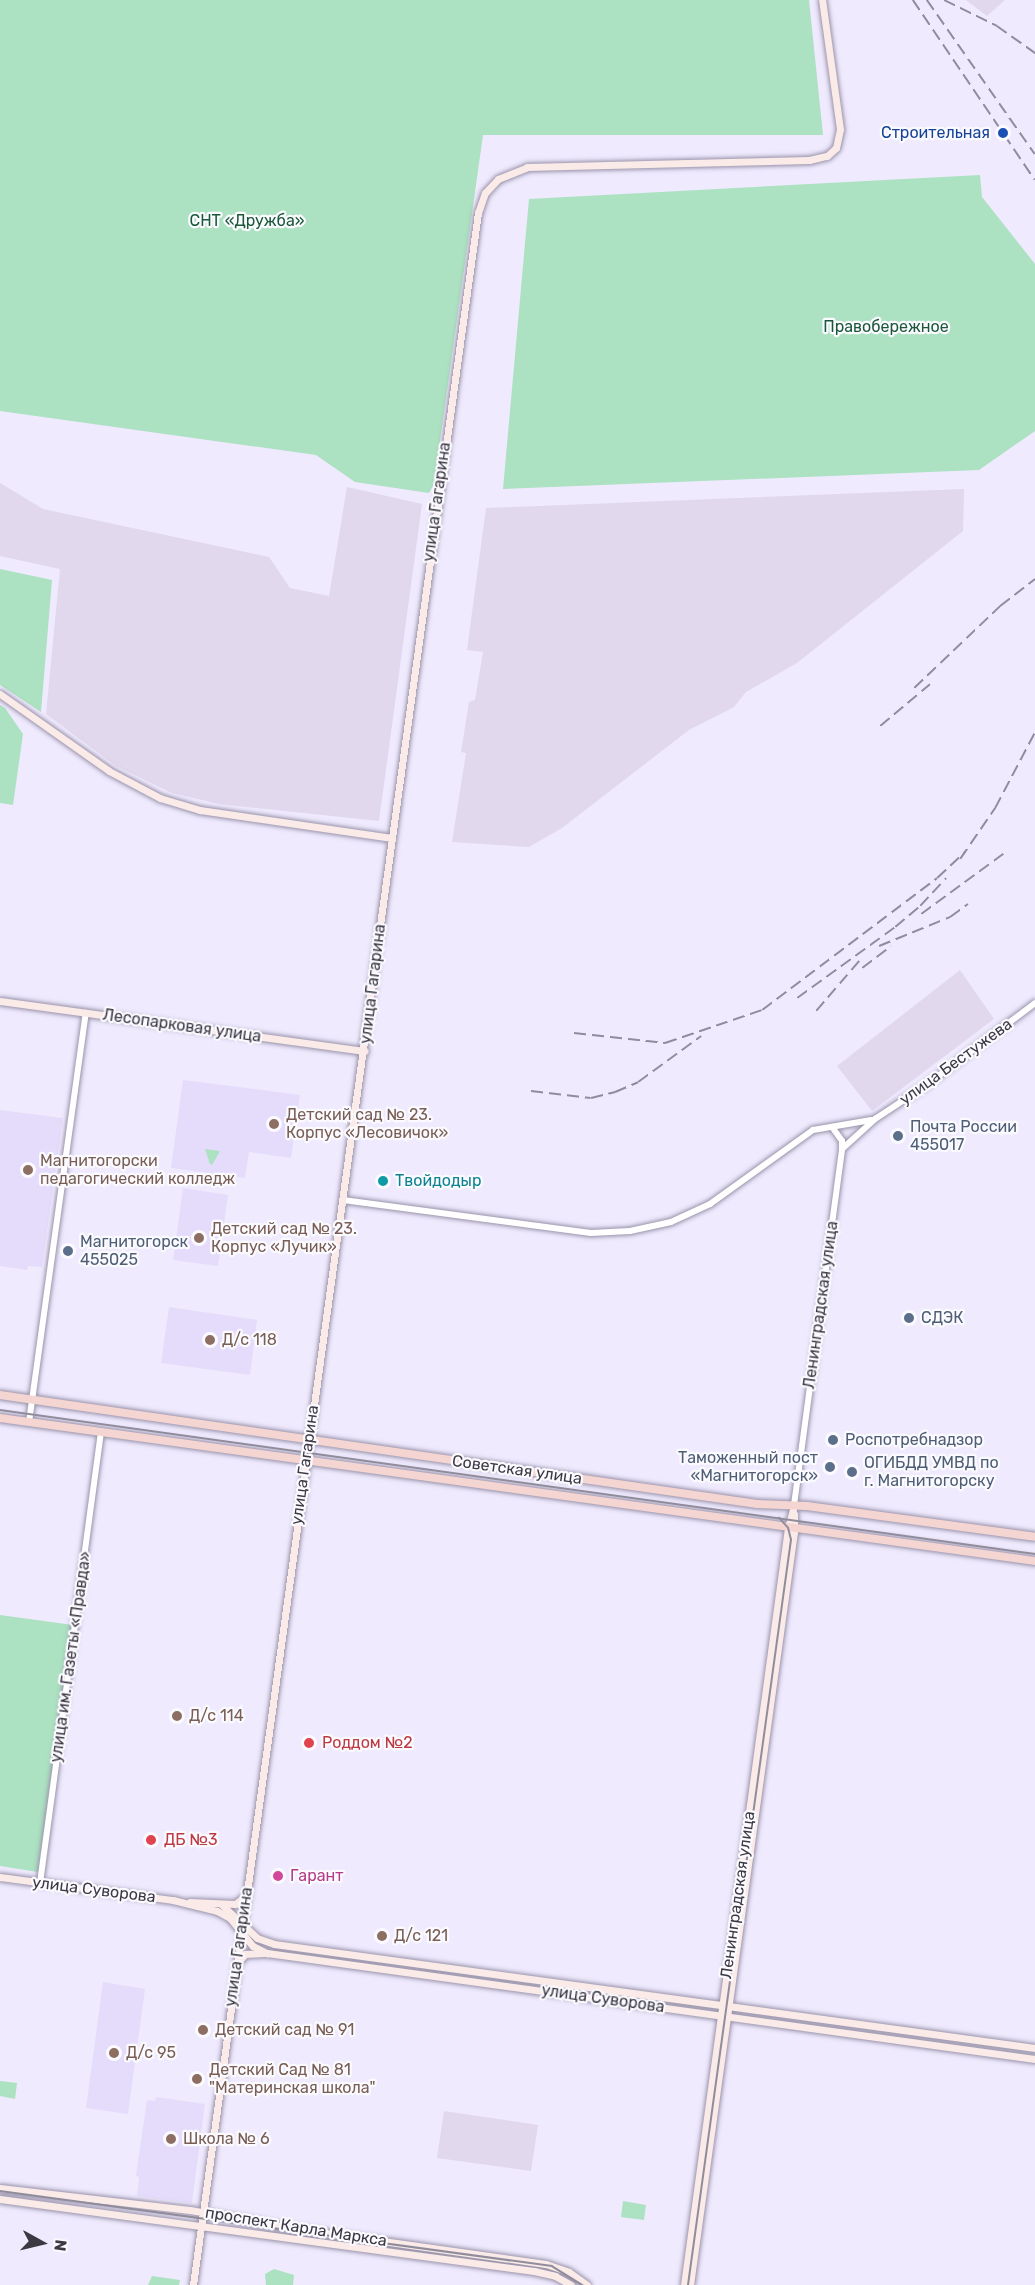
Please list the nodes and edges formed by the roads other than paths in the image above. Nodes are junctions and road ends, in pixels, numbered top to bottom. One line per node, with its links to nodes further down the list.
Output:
1 (822, 0): 3 (main road, улица Гагарина)
2 (0, 694): 3 (main road)
3 (392, 838): 7 (main road, улица Гагарина)
4 (0, 1001): 6 (main road, Лесопарковая улица)
5 (1035, 1004): 8 (street, улица Бестужева)
6 (86, 1012): 7 (main road, Лесопарковая улица); 13 (street)
7 (365, 1051): 11 (main road, улица Гагарина)
8 (875, 1119): 9 (street); 10 (street)
9 (832, 1127): 10 (street); 11 (street)
10 (842, 1149): 19 (street, Ленинградская улица)
11 (343, 1200): 17 (main road, улица Гагарина)
12 (0, 1395): 13 (main road, Советская улица)
13 (32, 1399): 15 (street); 17 (main road, Советская улица)
14 (0, 1418): 15 (main road, Советская улица)
15 (29, 1422): 16 (main road, Советская улица)
16 (101, 1432): 18 (main road, Советская улица); 24 (street, улица им. Газеты «Правда»)
17 (309, 1440): 18 (main road, улица Гагарина); 19 (main road, Советская улица)
18 (306, 1460): 20 (main road, Советская улица); 25 (main road, улица Гагарина)
19 (794, 1505): 20 (main road, Ленинградская улица); 21 (main road, Советская улица)
20 (791, 1528): 22 (main road, Советская улица); 34 (main road, Ленинградская улица)
21 (1035, 1537)
22 (1035, 1561)
23 (0, 1877): 24 (main road, улица Суворова)
24 (40, 1882): 26 (main road, улица Суворова)
25 (247, 1894): 27 (main road, улица Суворова); 28 (main road, улица Гагарина)
26 (188, 1902): 27 (main road, улица Суворова); 29 (main road, улица Суворова)
27 (222, 1905): 28 (main road, улица Суворова)
28 (243, 1923): 29 (main road, улица Гагарина); 32 (main road, улица Суворова)
29 (242, 1933): 30 (main road, улица Суворова); 31 (main road, улица Гагарина)
30 (267, 1953): 31 (main road); 33 (main road, улица Суворова)
31 (237, 1963): 40 (main road, улица Гагарина)
32 (468, 1971): 33 (main road); 34 (main road, улица Суворова)
33 (467, 1980): 35 (main road, улица Суворова)
34 (725, 2006): 35 (main road, Ленинградская улица); 36 (main road, улица Суворова)
35 (724, 2016): 37 (main road, улица Суворова); 45 (main road, Ленинградская улица); 46 (main road, Ленинградская улица)
36 (1035, 2049)
37 (1035, 2059)
38 (0, 2188): 40 (main road, проспект Карла Маркса)
39 (0, 2199): 41 (main road, проспект Карла Маркса)
40 (203, 2212): 41 (main road, улица Гагарина); 44 (main road, проспект Карла Маркса)
41 (201, 2227): 42 (main road, улица Гагарина); 43 (main road, проспект Карла Маркса)
42 (193, 2285)
43 (571, 2285)
44 (587, 2285)
45 (684, 2285)
46 (690, 2285)

